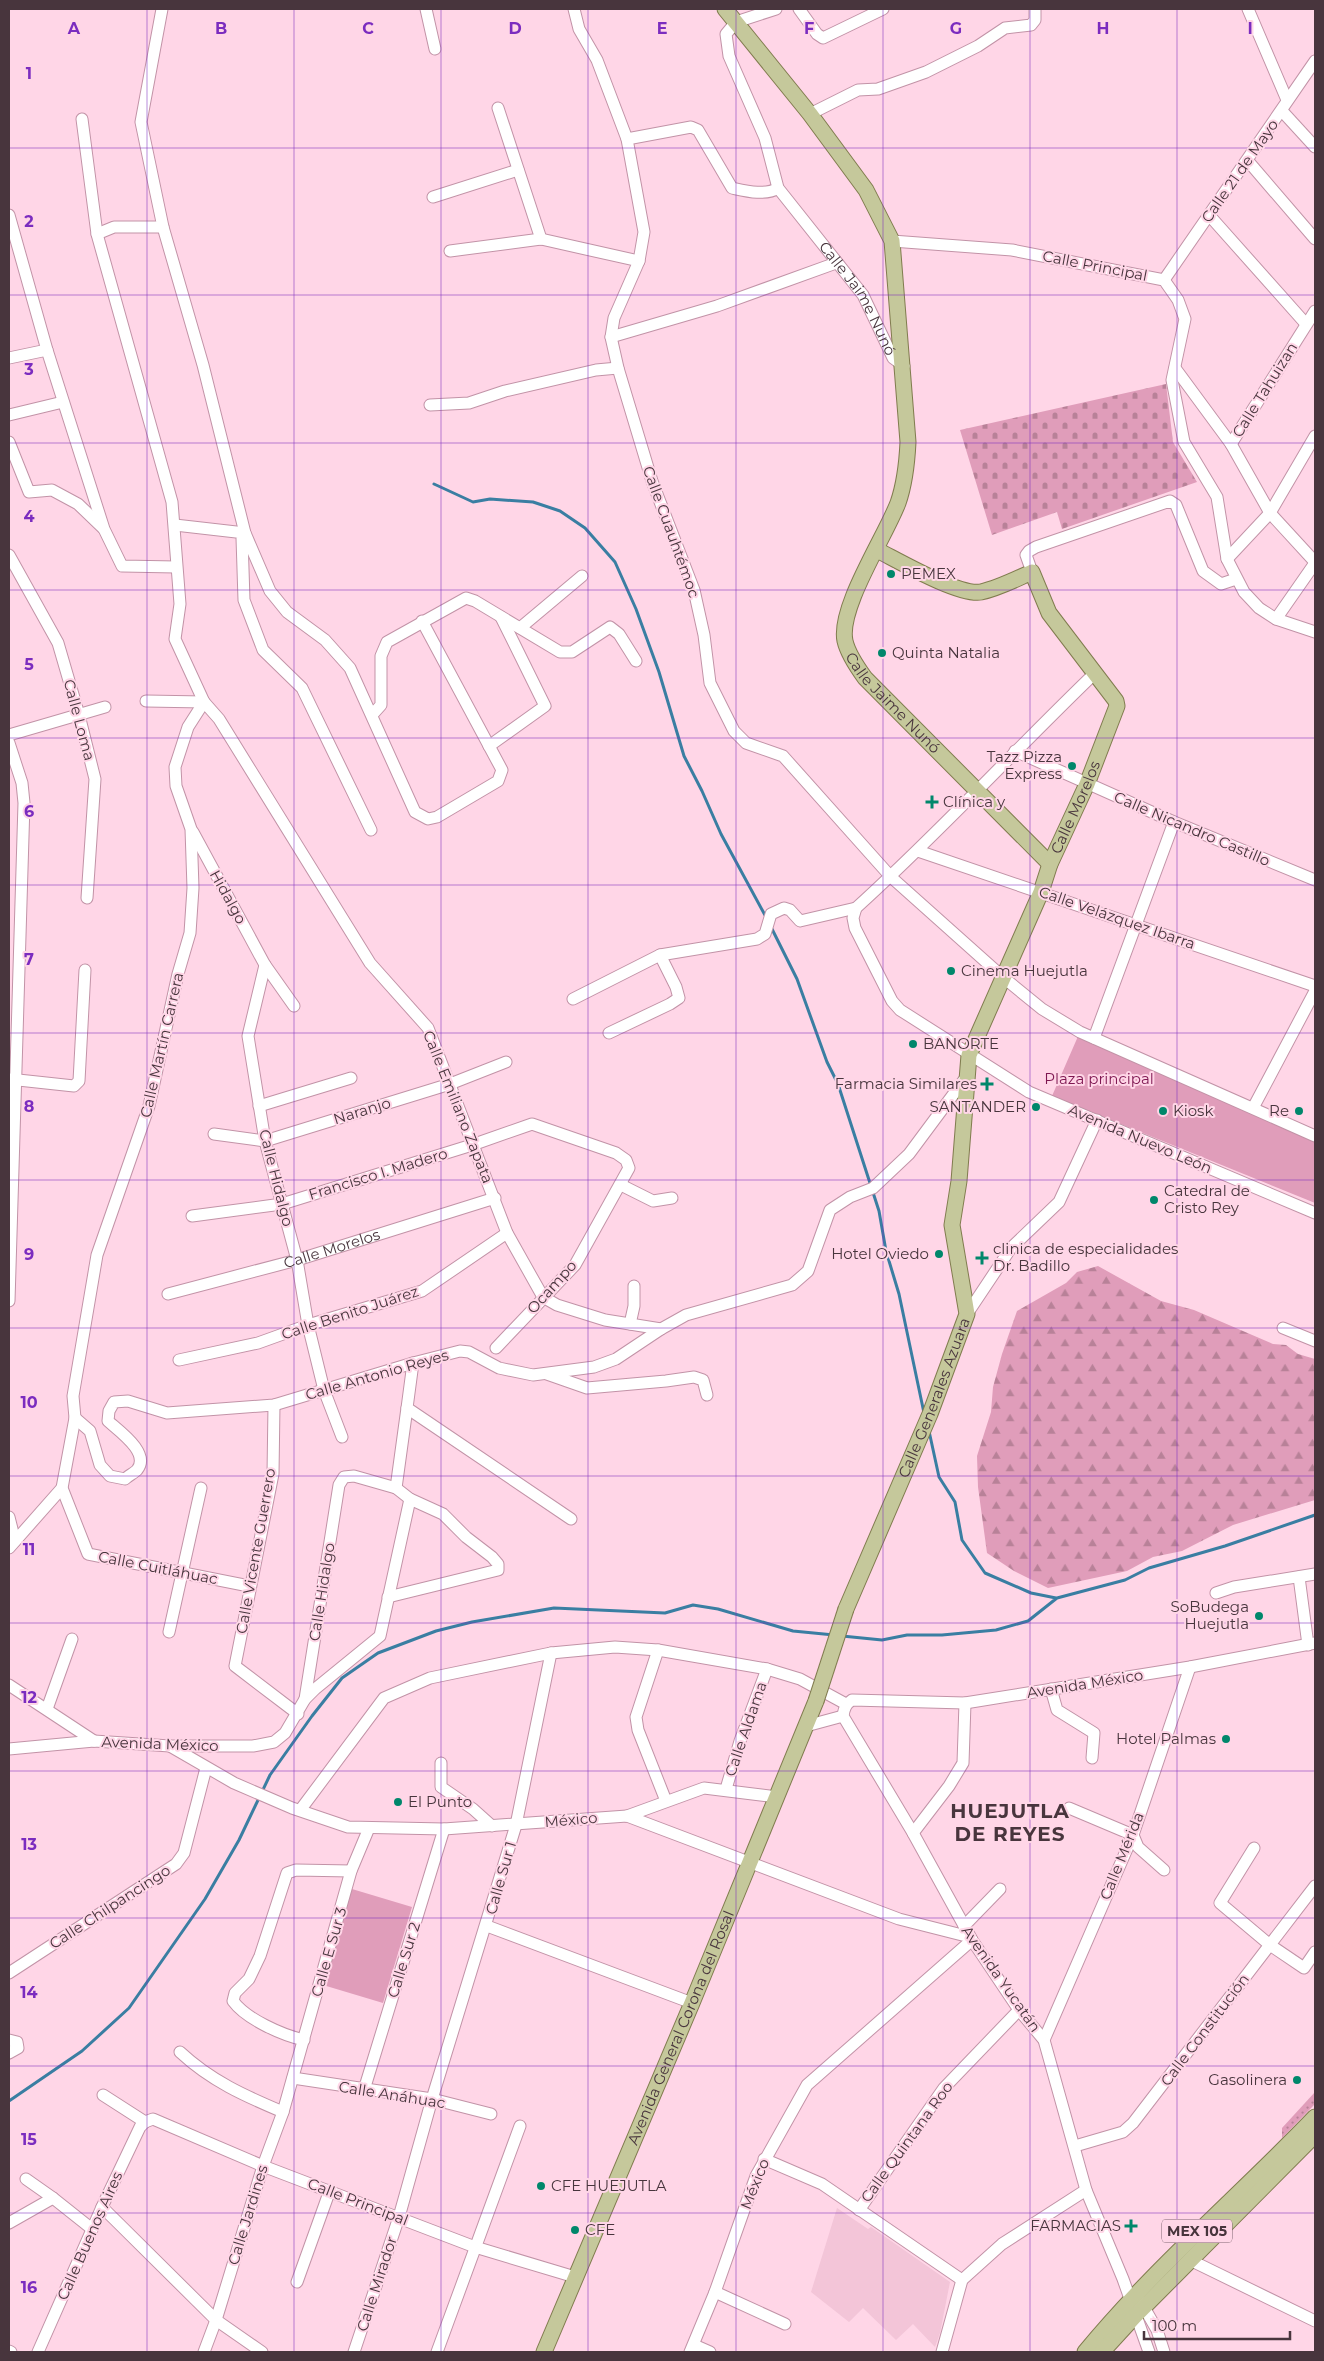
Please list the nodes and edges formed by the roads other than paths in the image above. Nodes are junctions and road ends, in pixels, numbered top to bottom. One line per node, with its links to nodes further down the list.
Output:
1 (162, 9): 25 (street)
2 (426, 9): 11 (street)
3 (574, 9): 17 (street, Calle Cuauhtémoc)
4 (725, 9): 10 (main road)
5 (776, 9): 10 (street)
6 (799, 9): 7 (street)
7 (883, 9)
8 (1035, 9): 15 (street)
9 (1248, 9): 13 (street)
10 (736, 22): 15 (main road); 21 (street, Calle Jaime Nunó)
11 (435, 49)
12 (1315, 61): 13 (street, Calle 21 de Mayo)
13 (1285, 105): 18 (street); 19 (street, Calle 21 de Mayo)
14 (498, 108): 20 (street)
15 (810, 114): 29 (main road)
16 (82, 119): 26 (street, Calle Emiliano Zapata)
17 (627, 139): 21 (street); 31 (street, Calle Cuauhtémoc)
18 (1315, 147)
19 (1248, 161): 24 (street, Calle 21 de Mayo); 27 (street)
20 (518, 170): 22 (street); 28 (street)
21 (778, 188): 32 (street, Calle Jaime Nunó)
22 (433, 197)
23 (9, 215): 37 (street)
24 (1209, 215): 33 (street, Calle 21 de Mayo); 35 (street)
25 (163, 227): 26 (street); 51 (street)
26 (97, 234): 49 (street, Calle Emiliano Zapata)
27 (1315, 238)
28 (541, 239): 30 (street); 31 (street)
29 (892, 241): 33 (street, Calle Principal); 39 (main road)
30 (450, 251)
31 (639, 261): 36 (street, Calle Cuauhtémoc)
32 (836, 263): 36 (street); 39 (street, Calle Jaime Nunó)
33 (1164, 280): 41 (street, Calle Principal)
34 (1315, 312): 35 (street, Calle Tahuizan)
35 (1306, 324): 47 (street, Calle Tahuizan)
36 (611, 337): 40 (street, Calle Cuauhtémoc)
37 (47, 350): 38 (street); 42 (street)
38 (9, 358)
39 (904, 366): 52 (main road, Calle Jaime Nunó)
40 (618, 368): 43 (street); 83 (street, Calle Cuauhtémoc)
41 (1175, 368): 47 (street); 54 (street, Calle Principal)
42 (63, 402): 44 (street); 50 (street)
43 (430, 406)
44 (9, 415)
45 (1315, 436): 48 (street)
46 (9, 442): 50 (street)
47 (1231, 444): 48 (street)
48 (1270, 513): 54 (street); 55 (street)
49 (175, 524): 51 (street); 56 (street, Calle Emiliano Zapata)
50 (104, 529): 56 (street)
51 (245, 533): 71 (street); 80 (street)
52 (877, 550): 57 (main road); 77 (main road, Calle Jaime Nunó)
53 (9, 555): 70 (street, Calle Loma)
54 (1227, 559): 59 (street)
55 (1315, 562): 61 (street)
56 (176, 567): 68 (street, Calle Emiliano Zapata)
57 (1032, 572): 59 (street); 66 (main road, Calle Morelos)
58 (582, 576): 63 (street)
59 (1236, 579): 61 (street)
60 (500, 616): 62 (street); 63 (street); 74 (street)
61 (1276, 619): 64 (street)
62 (422, 621): 71 (street); 74 (street)
63 (520, 628): 65 (street)
64 (1315, 632)
65 (636, 661)
66 (1094, 674): 75 (street); 76 (main road, Calle Morelos)
67 (146, 701): 68 (street)
68 (204, 702): 79 (street, Calle Martín Carrera); 104 (street, Calle Emiliano Zapata)
69 (106, 707): 70 (street)
70 (79, 715): 72 (street); 86 (street, Calle Loma)
71 (372, 715): 74 (street)
72 (9, 735)
73 (9, 743): 103 (street)
74 (489, 746)
75 (1015, 751): 76 (street, Calle Nicandro Castillo); 77 (street)
76 (1087, 784): 78 (street, Calle Nicandro Castillo); 82 (main road, Calle Morelos)
77 (978, 789): 81 (street); 82 (main road, Calle Jaime Nunó)
78 (1174, 822): 84 (street, Calle Nicandro Castillo); 88 (street)
79 (191, 829): 90 (street, Hidalgo); 139 (street, Calle Martín Carrera)
80 (371, 830)
81 (918, 850): 83 (street); 85 (street, Calle Velázquez Ibarra)
82 (1050, 864): 85 (main road, Calle Morelos)
83 (891, 877): 87 (street); 92 (street, Calle Cuauhtémoc)
84 (1315, 880)
85 (1041, 892): 88 (street, Calle Velázquez Ibarra); 92 (main road, Calle Morelos)
86 (86, 898)
87 (855, 913): 89 (street); 99 (street)
88 (1136, 924): 93 (street, Calle Velázquez Ibarra); 98 (street)
89 (660, 955): 95 (street); 97 (street)
90 (265, 965): 96 (street, Hidalgo); 105 (street, Calle Hidalgo)
91 (85, 970): 103 (street)
92 (1004, 978): 98 (street, Calle Cuauhtémoc); 99 (main road, Calle Morelos)
93 (1315, 986)
94 (1315, 991): 106 (street)
95 (572, 999)
96 (294, 1006)
97 (609, 1033)
98 (1094, 1038): 106 (street, Calle Cuauhtémoc)
99 (969, 1055): 101 (main road, Calle Morelos); 107 (street, Avenida Nuevo León)
100 (506, 1062): 104 (street, Naranjo)
101 (967, 1076): 125 (main road, Calle Morelos); 128 (street, Calle Antonio Reyes)
102 (351, 1078): 105 (street)
103 (12, 1079): 124 (street)
104 (450, 1084): 110 (street, Naranjo); 111 (street, Calle Emiliano Zapata)
105 (259, 1106): 110 (street, Calle Hidalgo)
106 (1253, 1108): 109 (street, Calle Cuauhtémoc)
107 (1097, 1120): 117 (street, Avenida Nuevo León); 125 (street, Calle Generales Azuara)
108 (214, 1134): 110 (street, Naranjo)
109 (1315, 1136)
110 (265, 1141): 116 (street, Calle Hidalgo)
111 (472, 1145): 112 (street, Francisco I. Madero); 114 (street, Calle Emiliano Zapata); 116 (street, Francisco I. Madero)
112 (629, 1168): 113 (street, Ocampo)
113 (621, 1185): 115 (street); 123 (street, Ocampo)
114 (495, 1198): 119 (street, Calle Emiliano Zapata); 120 (street, Calle Morelos)
115 (672, 1198)
116 (282, 1204): 118 (street, Francisco I. Madero); 120 (street, Calle Hidalgo)
117 (1315, 1213)
118 (192, 1216)
119 (507, 1232): 123 (street, Calle Emiliano Zapata); 127 (street, Calle Benito Juárez)
120 (297, 1260): 122 (street, Calle Morelos); 127 (street, Calle Hidalgo)
121 (634, 1286): 126 (street)
122 (168, 1294)
123 (543, 1297): 126 (street); 131 (street, Ocampo)
124 (9, 1301)
125 (967, 1314): 164 (main road, Calle Generales Azuara, bridge)
126 (630, 1324): 128 (street)
127 (308, 1325): 132 (street, Calle Benito Juárez); 135 (street, Calle Hidalgo)
128 (661, 1328): 134 (street, Calle Antonio Reyes)
129 (1283, 1328): 130 (street)
130 (1315, 1341)
131 (496, 1348)
132 (179, 1360)
133 (413, 1363): 134 (street, Calle Antonio Reyes); 135 (street, Calle Antonio Reyes); 138 (street)
134 (545, 1374): 136 (street)
135 (324, 1390): 137 (street, Calle Antonio Reyes); 140 (street, Calle Hidalgo)
136 (707, 1395)
137 (274, 1405): 139 (street, Calle Antonio Reyes); 151 (street, Calle Vicente Guerrero)
138 (407, 1408): 143 (street); 146 (street)
139 (75, 1418): 141 (street)
140 (342, 1437)
141 (62, 1488): 147 (street); 148 (street, Calle Cuitláhuac)
142 (201, 1488): 148 (street)
143 (396, 1488): 144 (street); 163 (street, Calle Hidalgo)
144 (410, 1499): 153 (street); 153 (street)
145 (9, 1517): 147 (street)
146 (571, 1519)
147 (12, 1545)
148 (181, 1574): 151 (street, Calle Cuitláhuac); 154 (street)
149 (1315, 1574): 150 (street)
150 (1299, 1577): 152 (street); 156 (street)
151 (250, 1586): 168 (street, Calle Vicente Guerrero)
152 (1216, 1593)
153 (388, 1597): 163 (street)
154 (169, 1632)
155 (72, 1638): 167 (street)
156 (1312, 1644): 159 (street, Avenida México)
157 (658, 1650): 158 (street); 160 (street); 179 (street)
158 (551, 1652): 180 (street); 183 (street, Calle Sur 1)
159 (1190, 1668): 162 (street, Avenida México); 188 (street, Calle Mérida)
160 (767, 1669): 165 (street); 177 (street, Calle Aldama)
161 (9, 1685): 167 (street)
162 (1051, 1689): 166 (street, Avenida México); 174 (street)
163 (305, 1699): 168 (street, Avenida México)
164 (816, 1701): 170 (main road, Avenida General Corona del Rosal)
165 (849, 1702): 166 (street, Avenida México); 169 (street)
166 (965, 1703): 187 (street)
167 (47, 1709): 171 (street)
168 (298, 1714): 172 (street, Avenida México)
169 (843, 1716): 170 (street); 187 (street, Avenida Yucatán)
170 (806, 1726): 178 (main road, Avenida General Corona del Rosal)
171 (94, 1741): 172 (street, Avenida México); 173 (street, Avenida México)
172 (170, 1746): 176 (street, México)
173 (9, 1749)
174 (1092, 1758)
175 (441, 1763): 184 (street)
176 (206, 1768): 180 (street, México); 200 (street, Calle Chilpancingo)
177 (726, 1789): 178 (street); 179 (street)
178 (777, 1797): 190 (main road, Avenida General Corona del Rosal)
179 (666, 1801): 182 (street)
180 (296, 1808): 185 (street, México)
181 (1069, 1808): 188 (street)
182 (627, 1816): 183 (street, México); 190 (street, México)
183 (516, 1824): 184 (street, México); 195 (street, Calle Sur 1)
184 (492, 1826): 186 (street, México)
185 (369, 1828): 186 (street, México); 192 (street, Calle E Sur 3)
186 (444, 1830): 209 (street, Calle Sur 2)
187 (913, 1833): 196 (street, Avenida Yucatán)
188 (1133, 1835): 191 (street); 205 (street, Calle Mérida)
189 (1254, 1848): 198 (street)
190 (750, 1863): 197 (street, México); 201 (main road, Avenida General Corona del Rosal)
191 (1164, 1870)
192 (352, 1871): 204 (street, Calle E Sur 3); 204 (street)
193 (1315, 1886): 198 (street, Calle Constitución)
194 (1000, 1889): 196 (street)
195 (487, 1926): 201 (street); 211 (street, Calle Sur 1)
196 (964, 1926): 197 (street, Avenida Yucatán)
197 (971, 1939): 202 (street, Avenida Yucatán); 219 (street, México)
198 (1270, 1945): 199 (street); 218 (street, Calle Constitución)
199 (1315, 1952)
200 (9, 1973)
201 (692, 2003): 234 (main road, Avenida General Corona del Rosal)
202 (1019, 2010): 205 (street, Avenida Yucatán); 226 (street, Calle Quintana Roo)
203 (9, 2040): 207 (street)
204 (304, 2040): 208 (street, Calle E Sur 3)
205 (1044, 2040): 218 (street, Avenida Yucatán)
206 (180, 2052): 212 (street)
207 (9, 2053)
208 (293, 2078): 209 (street, Calle Anáhuac); 212 (street, Calle Jardines)
209 (364, 2090): 211 (street, Calle Anáhuac)
210 (103, 2095): 215 (street)
211 (432, 2099): 213 (street, Calle Anáhuac); 227 (street, Calle Mirador)
212 (283, 2112): 220 (street, Calle Jardines)
213 (491, 2114)
214 (1315, 2117): 229 (main road, MEX 105)
215 (145, 2122): 220 (street, Calle Principal); 225 (street, Calle Buenos Aires)
216 (520, 2126): 232 (street)
217 (1315, 2135): 231 (main road, MEX 105)
218 (1075, 2146): 223 (street, Avenida Yucatán)
219 (764, 2159): 226 (street); 237 (street, México)
220 (263, 2166): 222 (street, Calle Principal); 240 (street, Calle Jardines)
221 (26, 2180): 224 (street)
222 (330, 2190): 227 (street, Calle Principal); 236 (street)
223 (1086, 2190): 235 (street); 238 (street, Avenida Yucatán)
224 (53, 2198): 228 (street); 230 (street)
225 (102, 2207): 230 (street, Calle Buenos Aires); 240 (street)
226 (859, 2210): 235 (street)
227 (399, 2217): 232 (street, Calle Principal); 247 (street, Calle Mirador)
228 (9, 2223)
229 (1204, 2224): 231 (main road); 238 (main road, MEX 105)
230 (92, 2229): 244 (street, Calle Buenos Aires)
231 (1216, 2236): 233 (main road, MEX 105)
232 (475, 2247): 234 (street, Calle Principal); 248 (street)
233 (1192, 2261): 239 (main road, MEX 105); 241 (street)
234 (575, 2277): 249 (main road, Avenida General Corona del Rosal)
235 (962, 2280): 251 (street)
236 (297, 2282)
237 (715, 2292): 242 (street); 243 (street, México)
238 (1133, 2298): 239 (street); 252 (main road, MEX 105)
239 (1140, 2312): 253 (main road, MEX 105); 254 (street); 255 (street)
240 (216, 2320): 245 (street, Calle Jardines); 246 (street)
241 (1315, 2321)
242 (785, 2324)
243 (692, 2349): 250 (street)
244 (38, 2352)
245 (204, 2352)
246 (262, 2352)
247 (354, 2352)
248 (437, 2352)
249 (545, 2352)
250 (710, 2352)
251 (942, 2352)
252 (1086, 2352)
253 (1102, 2352)
254 (1149, 2352)
255 (1164, 2352)

